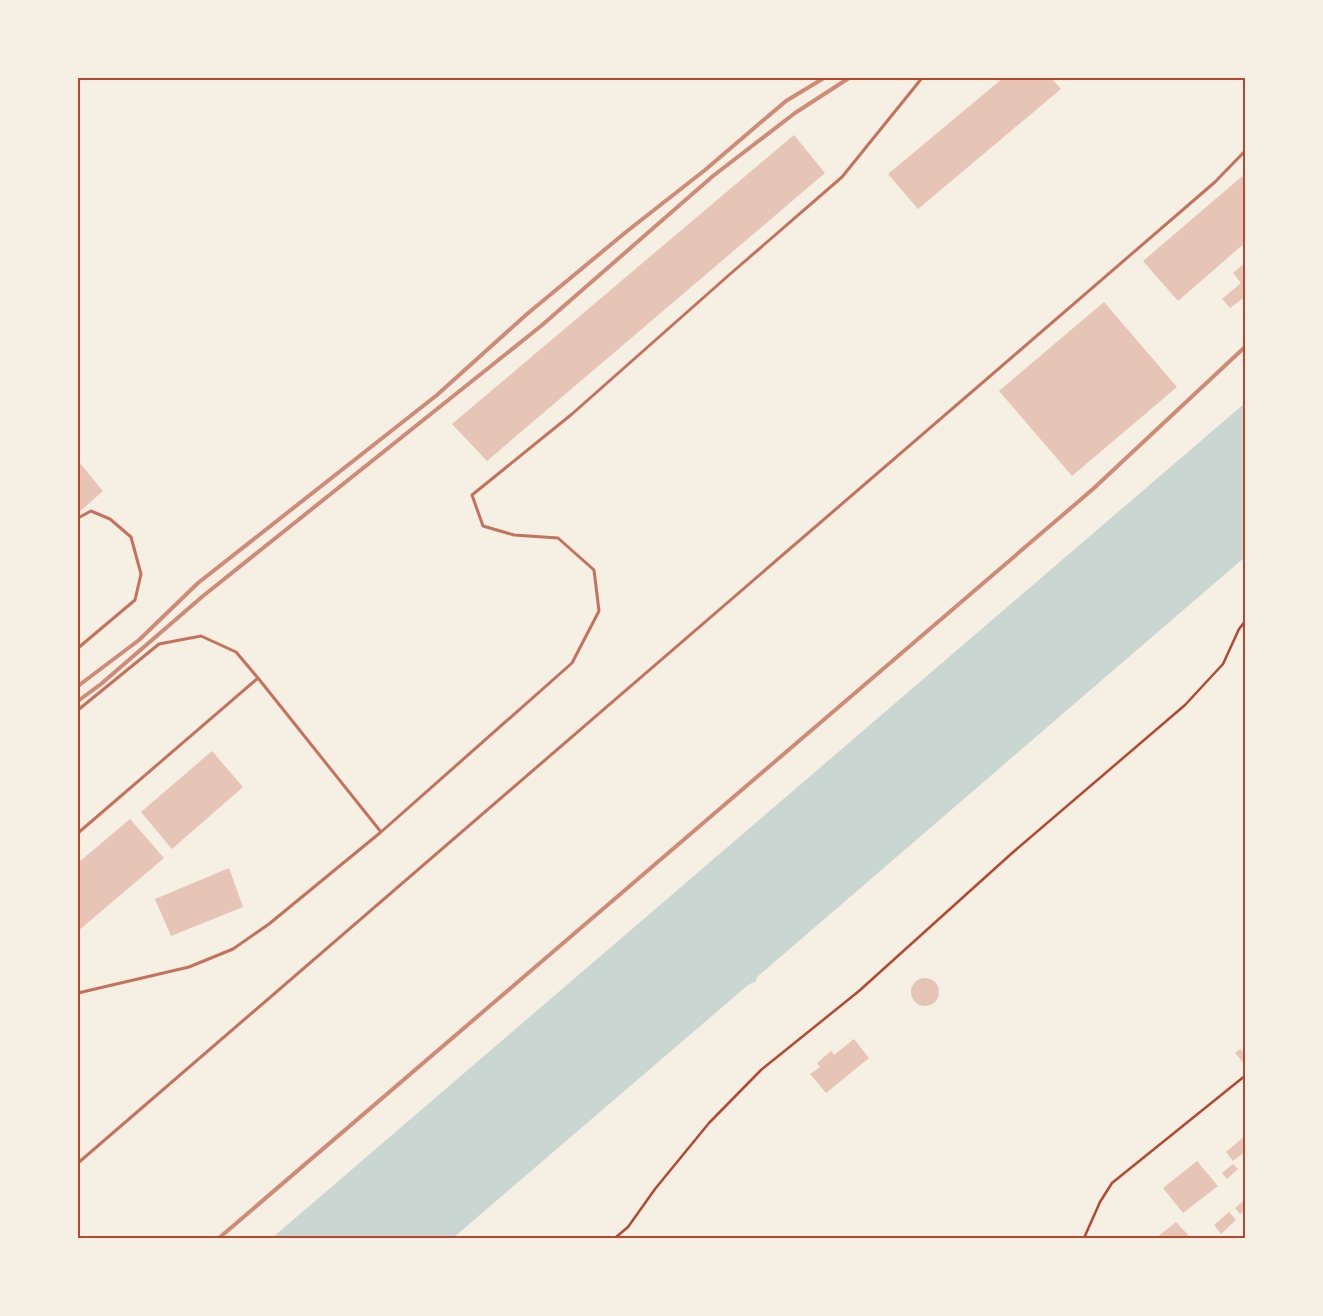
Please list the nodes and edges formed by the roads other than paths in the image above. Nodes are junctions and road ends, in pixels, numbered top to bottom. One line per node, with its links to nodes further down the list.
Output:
1 (922, 78): 7 (lane)
2 (1246, 150): 10 (lane)
3 (78, 518): 4 (lane)
4 (78, 648)
5 (258, 678): 6 (lane); 7 (lane); 8 (lane)
6 (78, 710)
7 (381, 832): 9 (lane)
8 (78, 833)
9 (78, 993)
10 (78, 1162)

